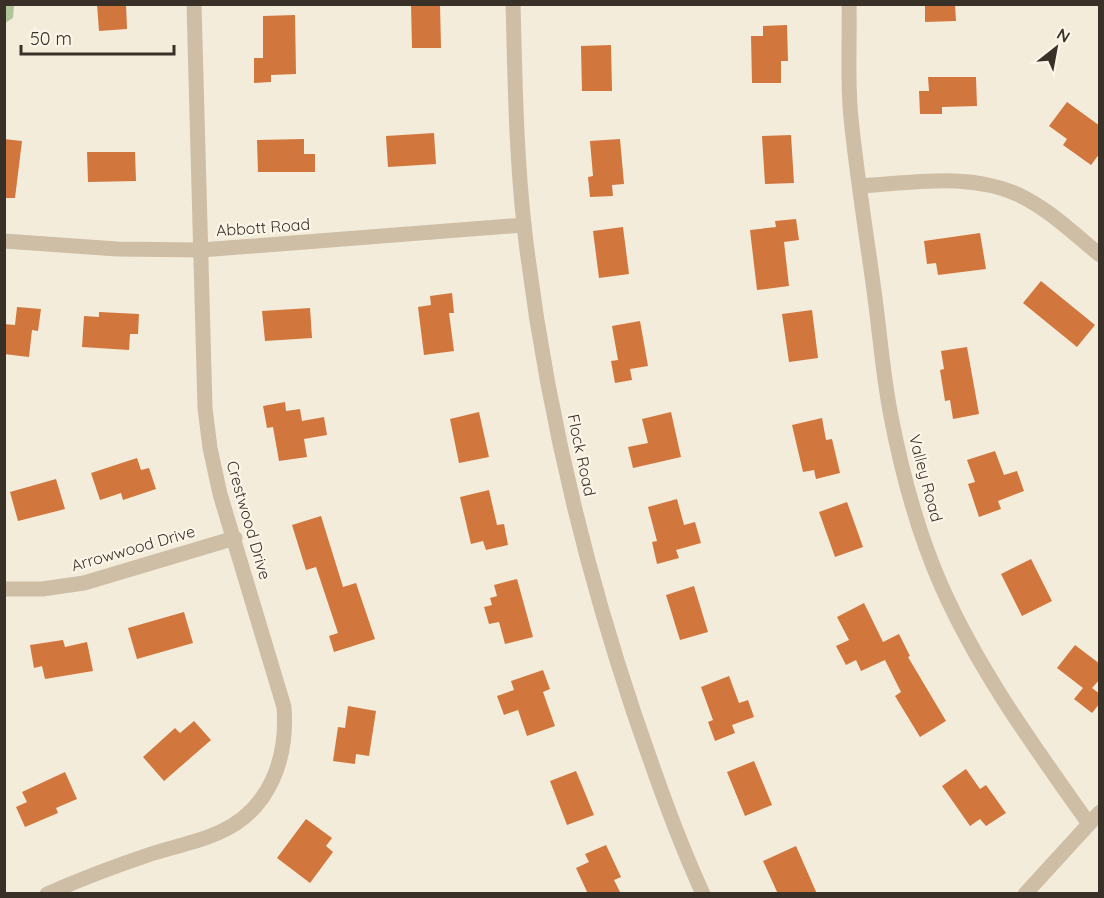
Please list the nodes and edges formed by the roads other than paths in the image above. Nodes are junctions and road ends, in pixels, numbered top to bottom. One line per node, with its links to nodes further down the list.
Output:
1 (194, 4): 7 (street, Crestwood Drive)
2 (513, 4): 5 (street, Flock Road)
3 (849, 4): 4 (street, Valley Road)
4 (860, 186): 8 (street); 12 (street, Valley Road)
5 (524, 225): 7 (street, Abbott Road); 14 (street, Flock Road)
6 (4, 241): 7 (street, Abbott Road)
7 (201, 250): 9 (street, Crestwood Drive)
8 (1100, 255)
9 (235, 538): 10 (street, Arrowwood Drive); 13 (street, Crestwood Drive)
10 (4, 589)
11 (1100, 812): 12 (street)
12 (1089, 824): 15 (street)
13 (48, 894)
14 (703, 894)
15 (1025, 894)

